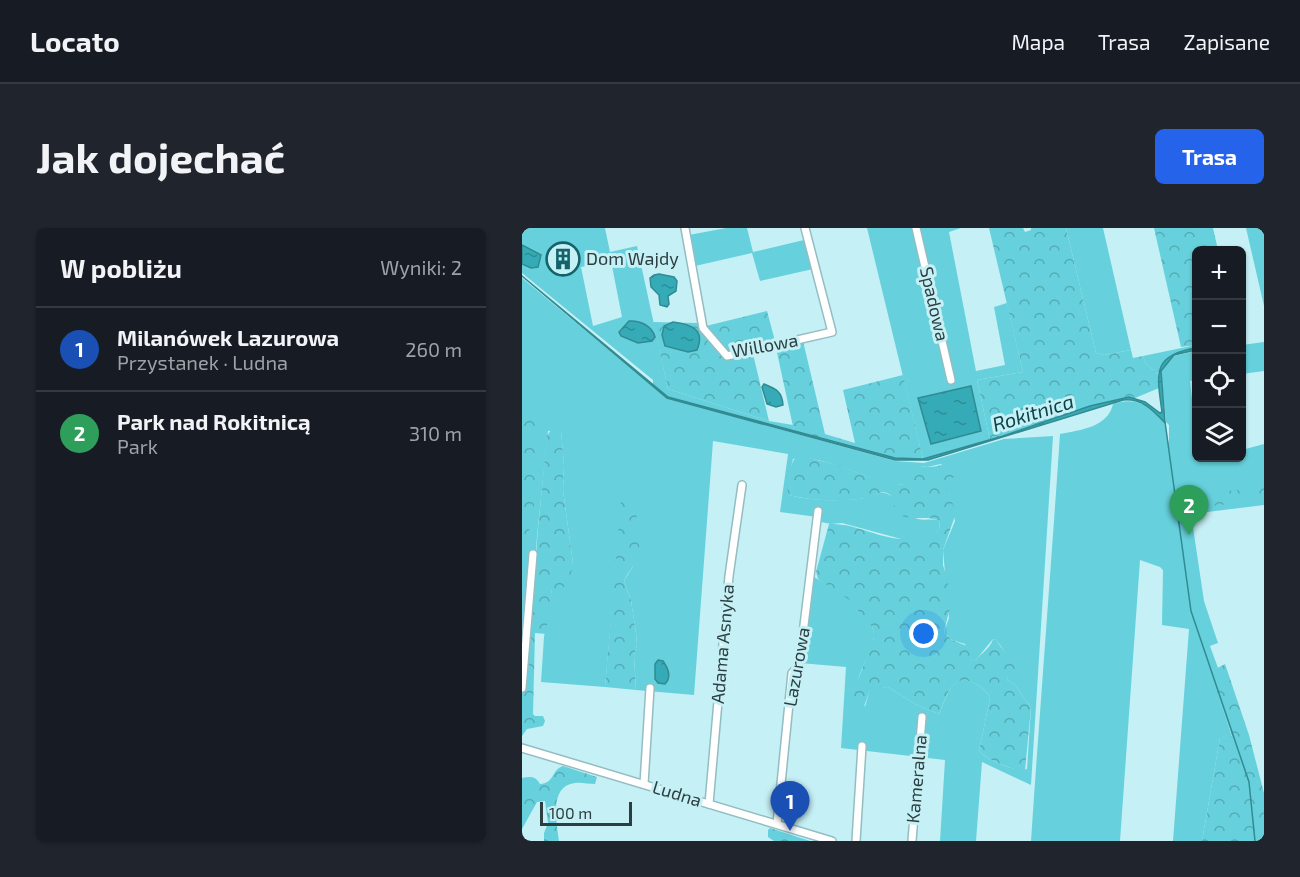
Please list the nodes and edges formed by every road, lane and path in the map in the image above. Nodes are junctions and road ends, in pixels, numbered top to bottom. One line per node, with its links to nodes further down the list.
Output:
1 (685, 228): 2 (street, Willowa)
2 (806, 228)
3 (916, 228): 4 (street, Spadowa)
4 (951, 380)
5 (742, 484): 14 (street, Adama Asnyka)
6 (818, 511): 15 (street, Lazurowa)
7 (533, 554): 9 (street)
8 (650, 687): 13 (street)
9 (522, 688)
10 (922, 717): 18 (street, Kameralna)
11 (862, 746): 17 (street)
12 (522, 748): 13 (street, Ludna)
13 (644, 784): 14 (street, Ludna)
14 (709, 804): 15 (street, Ludna)
15 (777, 824): 16 (street, Ludna)
16 (832, 841)
17 (856, 841)
18 (912, 841)

